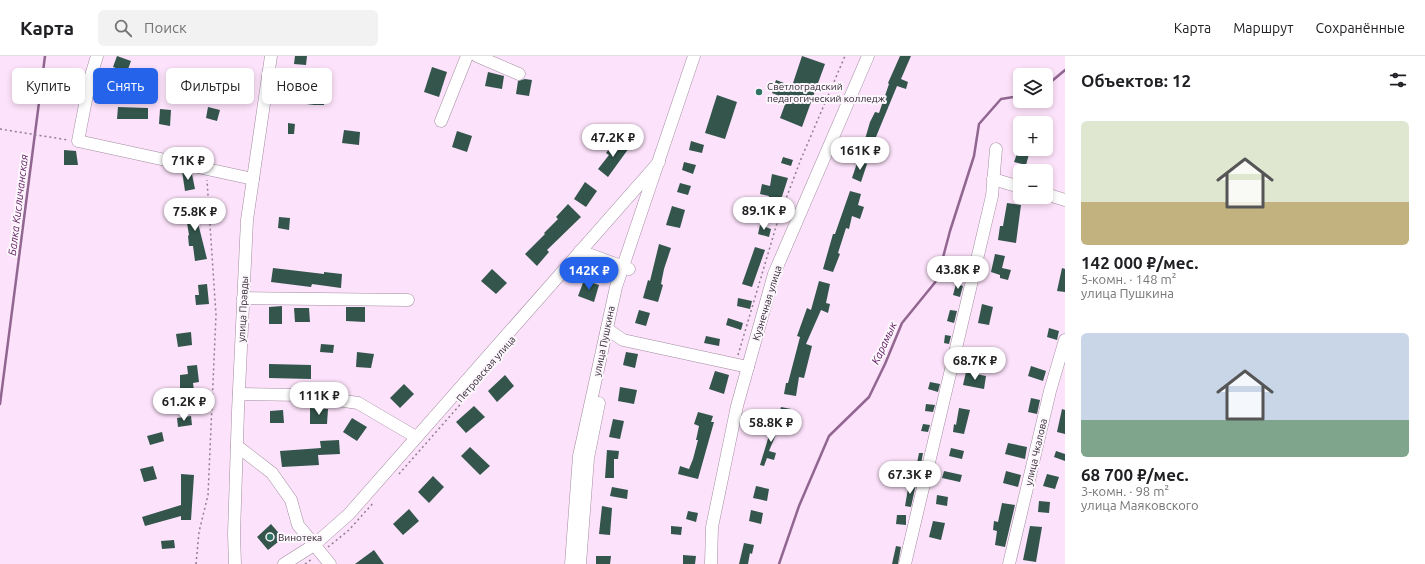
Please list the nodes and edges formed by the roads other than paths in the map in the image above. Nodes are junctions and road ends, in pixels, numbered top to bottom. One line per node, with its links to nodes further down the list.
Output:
1 (97, 56): 13 (street)
2 (271, 56): 13 (street, улица Правды)
3 (467, 56): 9 (street)
4 (478, 56): 8 (street)
5 (694, 56): 11 (street, улица Пушкина)
6 (700, 56): 11 (street)
7 (868, 56): 25 (street, Кузнечная улица)
8 (520, 74)
9 (441, 121)
10 (996, 149): 14 (street)
11 (662, 163): 12 (street, улица Пушкина); 18 (street); 19 (street, улица Пушкина)
12 (654, 176): 18 (street, Петровская улица); 19 (street, улица Пушкина)
13 (253, 179): 21 (street, улица Правды)
14 (993, 179): 15 (street); 37 (street)
15 (1013, 185)
16 (1053, 196): 17 (street)
17 (1065, 200)
18 (586, 254): 19 (street); 20 (street); 27 (street); 29 (street, Петровская улица)
19 (626, 268): 23 (street, улица Пушкина); 23 (street, улица Пушкина)
20 (591, 272)
21 (243, 298): 22 (street); 26 (street, улица Правды)
22 (408, 300)
23 (610, 331): 25 (street); 34 (street, улица Пушкина); 35 (street, улица Пушкина)
24 (1065, 340): 38 (street, улица Чкалова)
25 (742, 365): 36 (street, Кузнечная улица)
26 (238, 394): 27 (street); 28 (street, улица Правды)
27 (416, 437): 29 (street)
28 (237, 446): 29 (street); 30 (street, улица Правды)
29 (318, 549): 31 (street); 32 (street, Петровская улица); 33 (street)
30 (235, 564)
31 (284, 564)
32 (298, 564)
33 (330, 564)
34 (571, 564)
35 (580, 564)
36 (711, 564)
37 (905, 564)
38 (1009, 564)

